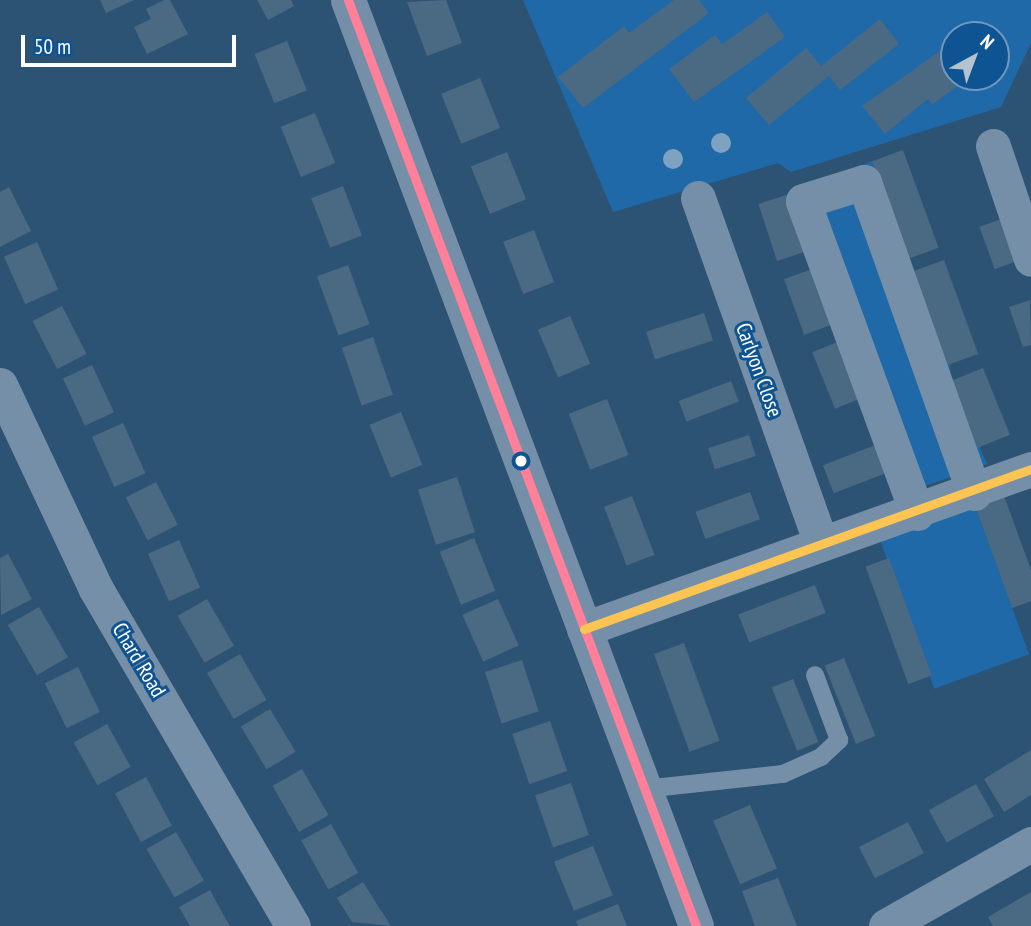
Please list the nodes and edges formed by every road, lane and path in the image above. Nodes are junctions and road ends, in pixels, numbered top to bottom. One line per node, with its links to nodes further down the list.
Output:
1 (348, 0): 10 (street)
2 (993, 146): 4 (street)
3 (698, 198): 9 (street, Carlyon Close)
4 (1031, 259)
5 (0, 385): 14 (street, Chard Road)
6 (1031, 469): 7 (street)
7 (974, 493): 8 (street); 8 (street)
8 (917, 513): 9 (street)
9 (820, 541): 10 (street)
10 (584, 629): 12 (street)
11 (815, 675): 12 (lane)
12 (644, 789): 15 (street)
13 (1031, 844): 16 (street)
14 (293, 926)
15 (696, 926)
16 (886, 926)

